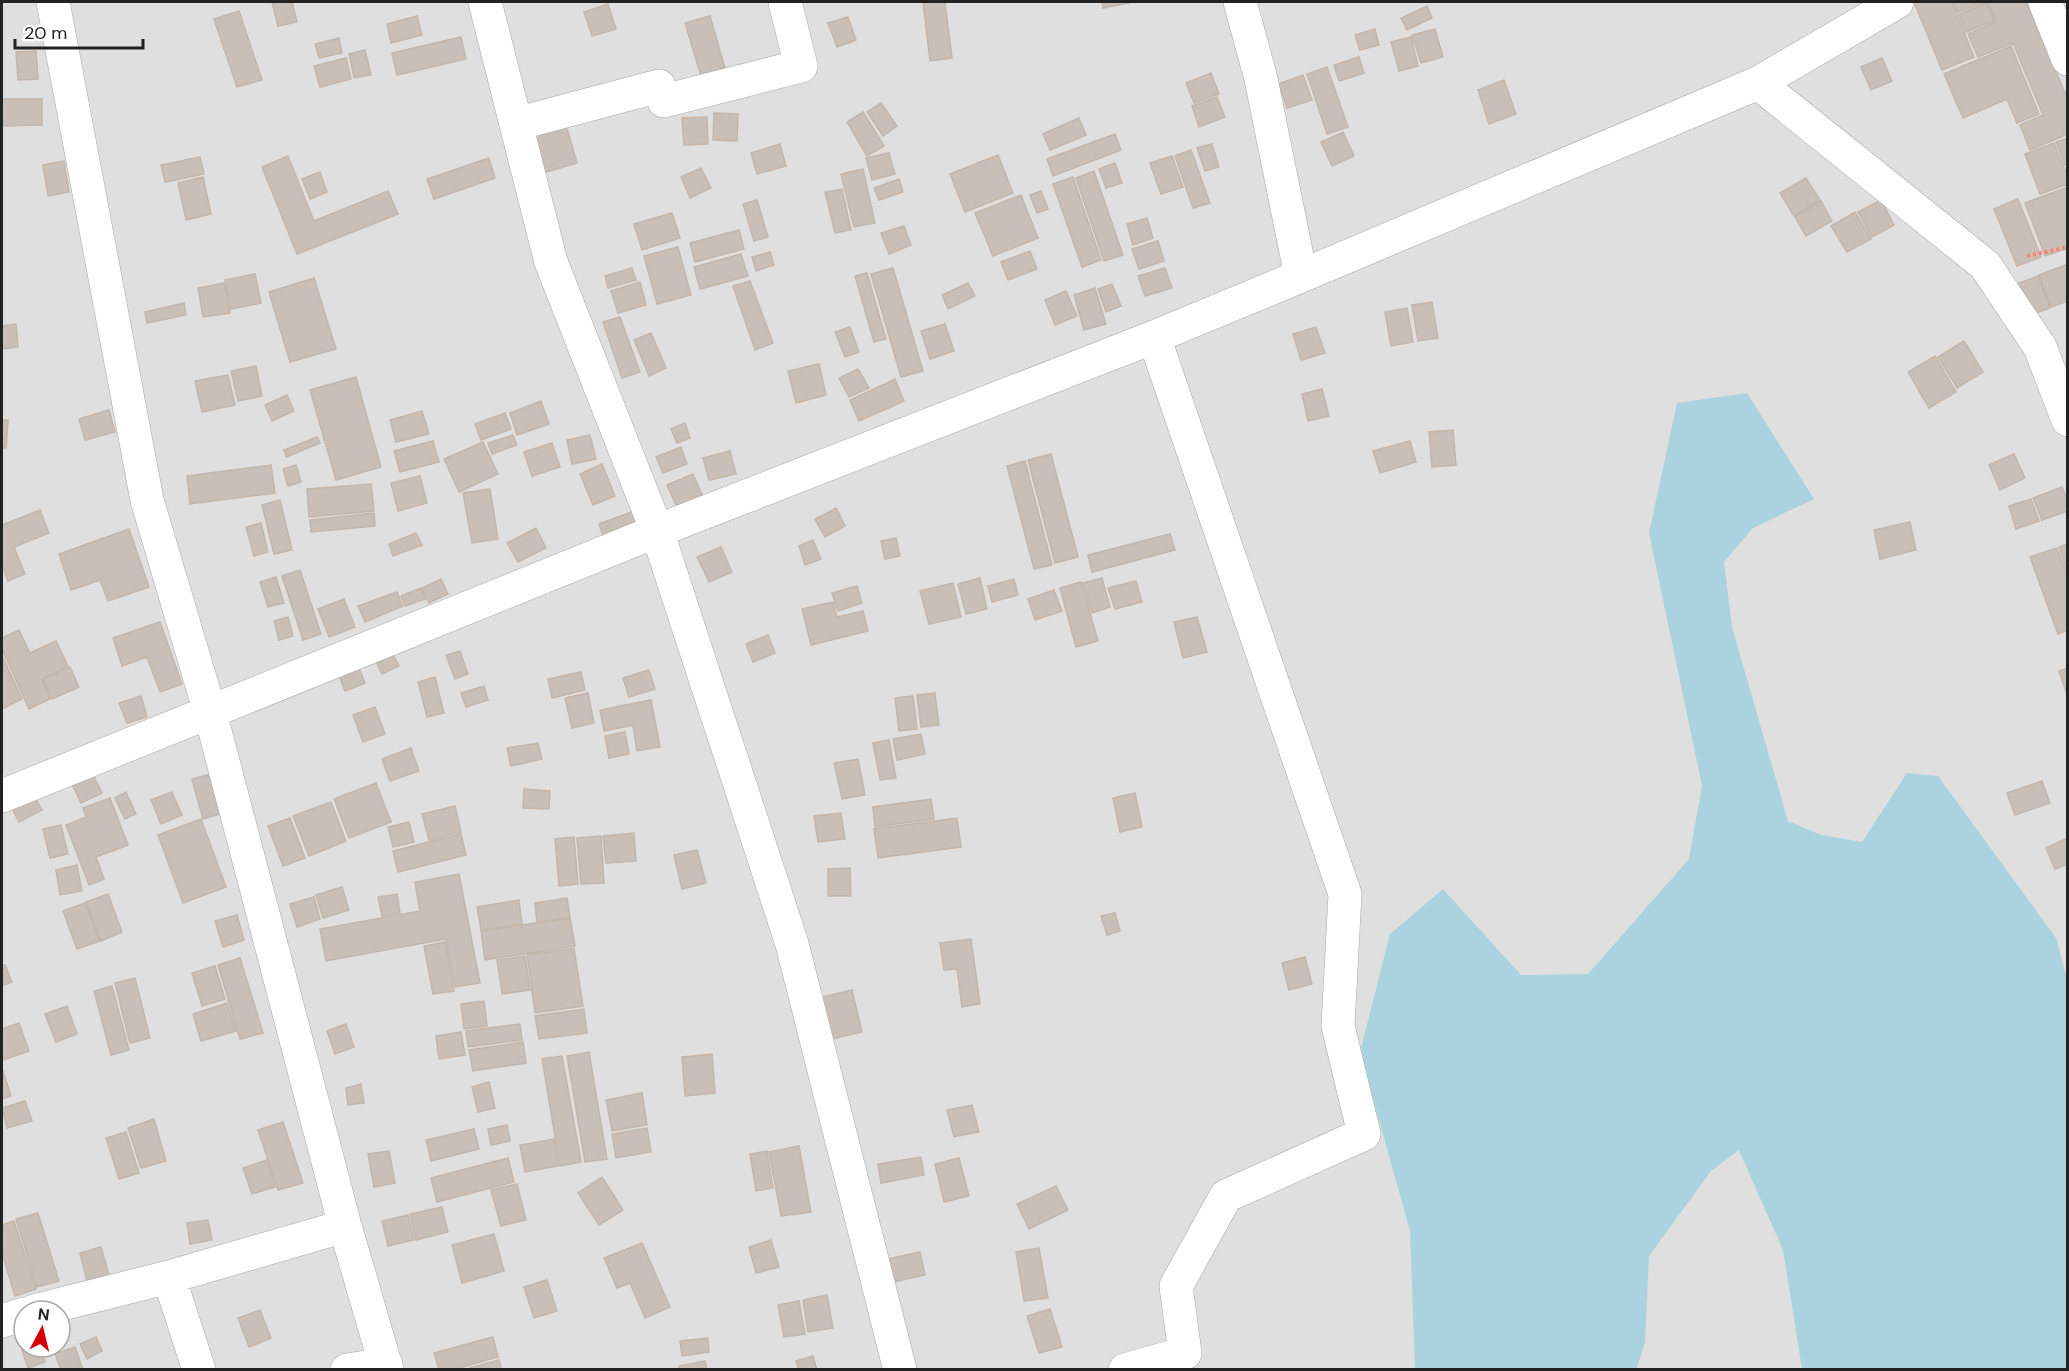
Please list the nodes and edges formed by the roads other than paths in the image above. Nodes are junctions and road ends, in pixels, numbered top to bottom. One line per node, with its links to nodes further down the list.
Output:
1 (53, 2): 14 (street)
2 (485, 2): 9 (street)
3 (784, 2): 9 (street)
4 (1240, 2): 10 (street)
5 (1897, 2): 8 (street)
6 (2044, 2): 7 (street)
7 (2067, 59)
8 (1758, 83): 10 (street); 12 (street)
9 (516, 124): 13 (street)
10 (1301, 276): 11 (street)
11 (1154, 337): 13 (street); 23 (street)
12 (2067, 420)
13 (657, 531): 14 (street); 22 (street)
14 (210, 712): 15 (street); 16 (street)
15 (2, 796)
16 (345, 1226): 17 (street); 19 (street)
17 (169, 1277): 18 (street); 20 (street)
18 (72, 1301)
19 (387, 1367): 21 (street)
20 (199, 1370)
21 (346, 1370)
22 (900, 1370)
23 (1125, 1370)

